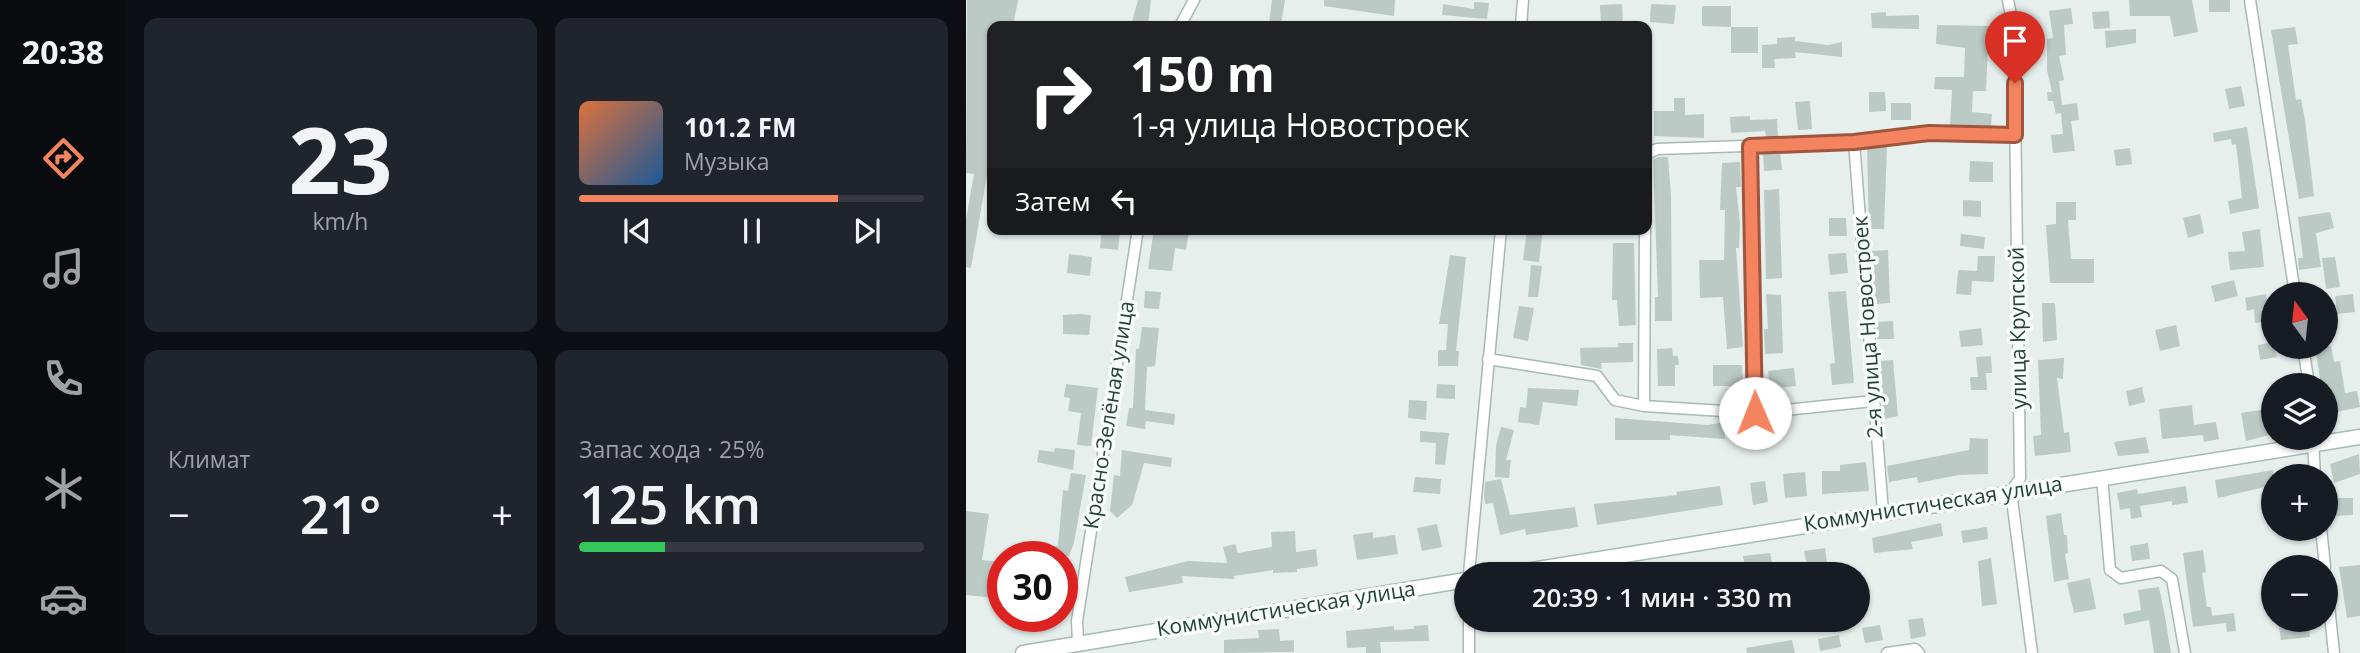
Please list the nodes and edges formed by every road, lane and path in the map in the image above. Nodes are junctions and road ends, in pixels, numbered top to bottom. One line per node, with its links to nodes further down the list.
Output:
1 (1194, 0): 5 (street)
2 (1523, 0): 6 (street)
3 (2008, 0): 7 (street, улица Крупской)
4 (2250, 0): 14 (street)
5 (1183, 21)
6 (1521, 21)
7 (2015, 135): 8 (street); 23 (street, улица Крупской)
8 (1854, 142): 9 (street); 16 (street, 2-я улица Новостроек)
9 (1750, 146): 10 (street); 18 (street)
10 (1652, 152)
11 (1137, 235): 30 (street, Красно-Зелёная улица)
12 (1500, 235): 15 (street)
13 (1645, 235): 17 (street)
14 (2293, 282)
15 (1488, 359): 17 (street); 25 (street)
16 (1873, 401): 18 (street); 24 (street, 2-я улица Новостроек)
17 (1644, 407): 18 (street)
18 (1755, 413)
19 (2360, 437): 20 (main road, Коммунистическая улица)
20 (2338, 439)
21 (2261, 450): 22 (main road, Коммунистическая улица)
22 (2102, 477): 23 (main road, Коммунистическая улица); 36 (street)
23 (2011, 492): 24 (main road, Коммунистическая улица); 35 (street, улица Крупской)
24 (1883, 512): 26 (main road, Коммунистическая улица)
25 (1470, 562)
26 (1579, 562)
27 (1454, 582): 30 (main road, Коммунистическая улица)
28 (1469, 632): 32 (street)
29 (2332, 632): 37 (street)
30 (1078, 643): 31 (main road, Коммунистическая улица)
31 (1023, 653)
32 (1469, 653)
33 (1887, 653): 34 (street)
34 (1919, 653)
35 (2032, 653)
36 (2185, 653)
37 (2334, 653)

